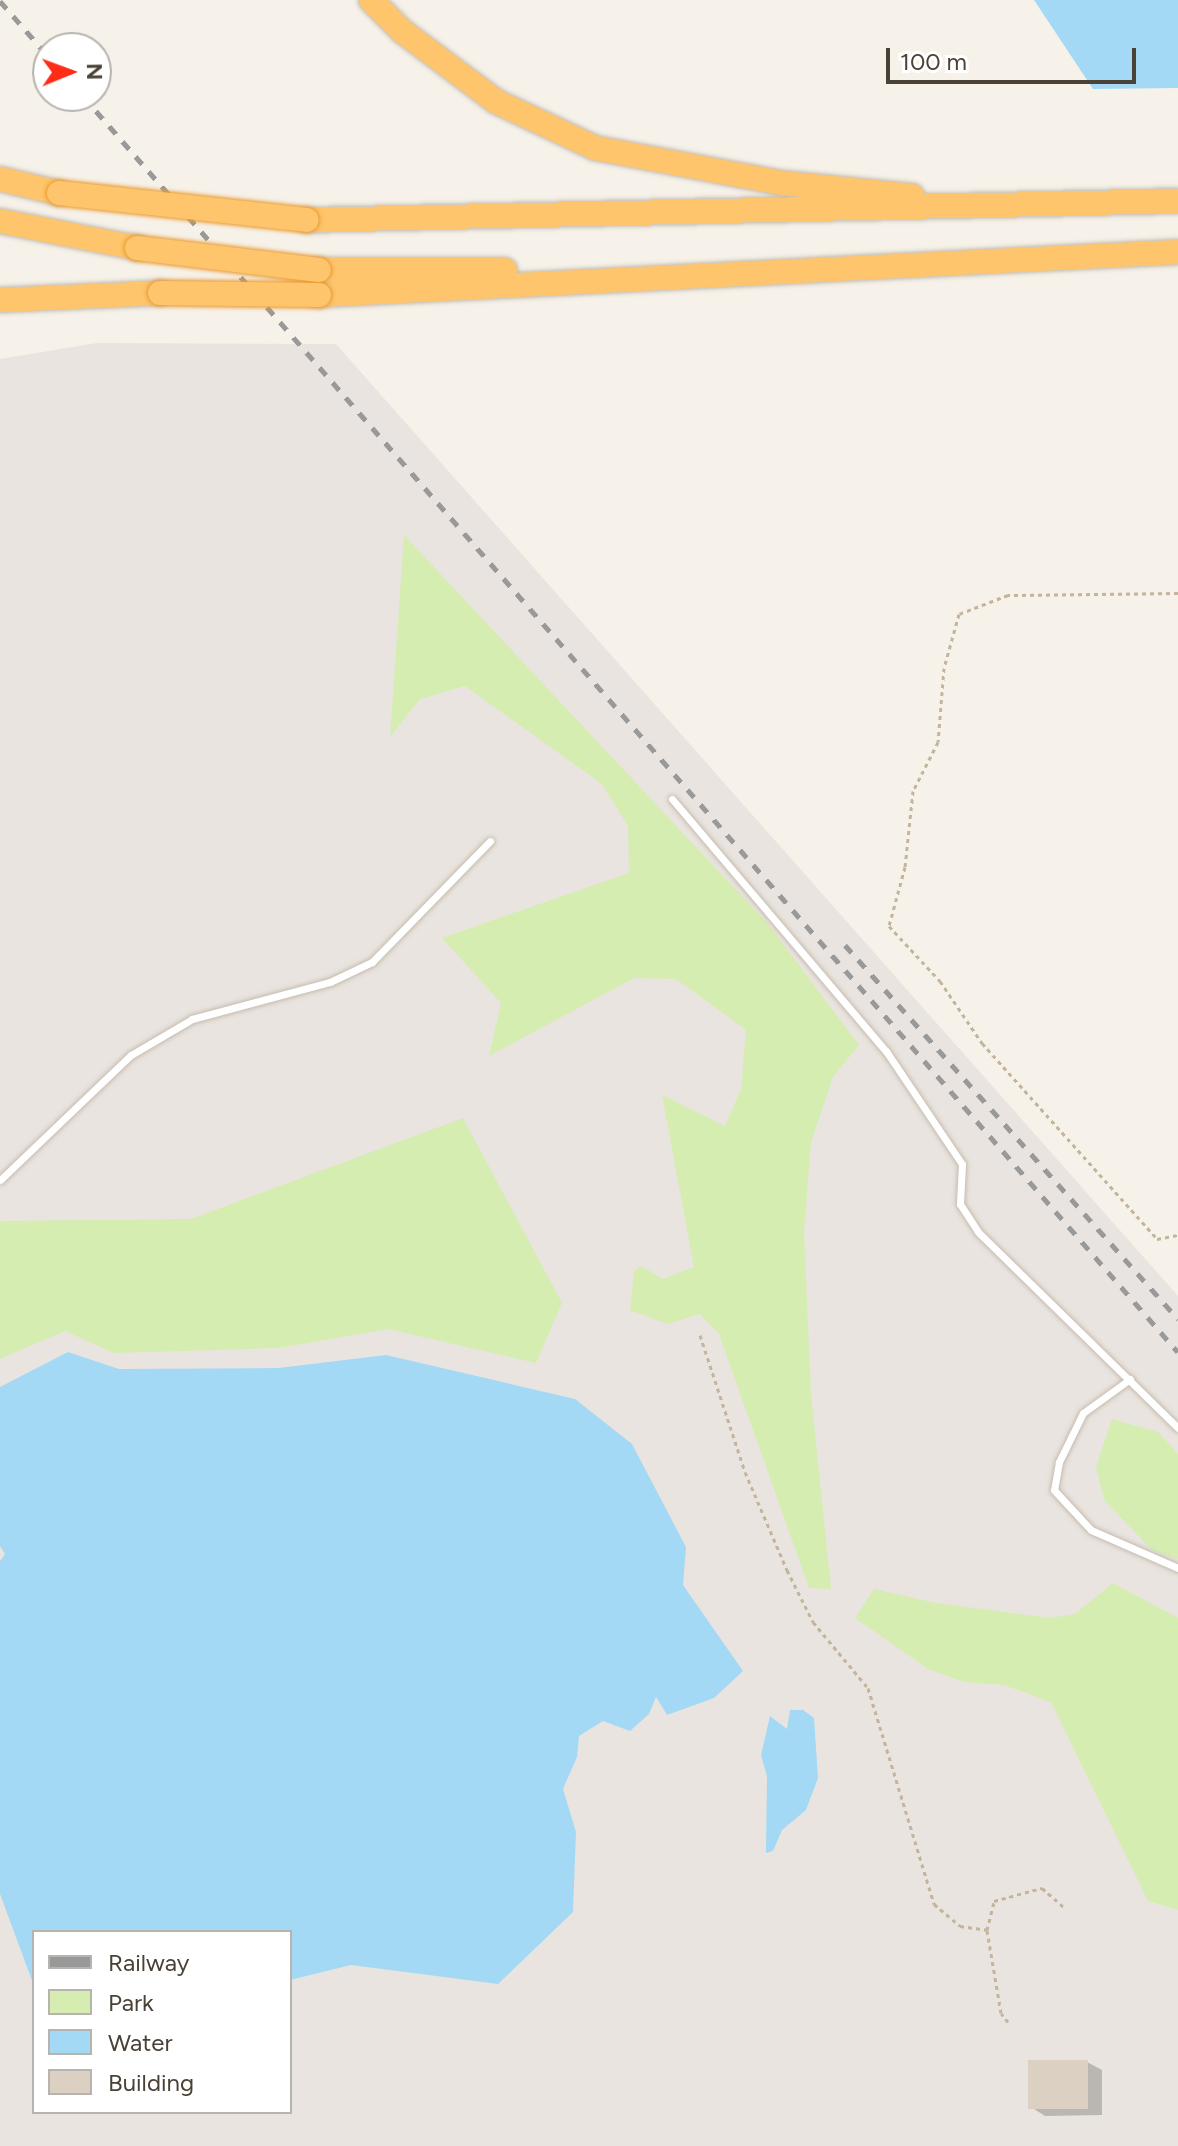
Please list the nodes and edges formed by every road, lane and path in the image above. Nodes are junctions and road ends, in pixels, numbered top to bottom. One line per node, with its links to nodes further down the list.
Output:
1 (371, 0): 3 (highway)
2 (0, 179): 3 (highway, bridge)
3 (1178, 201)
4 (0, 221): 6 (highway, bridge)
5 (1178, 252): 6 (highway)
6 (775, 270): 7 (highway, bridge)
7 (0, 300)
8 (1178, 593): 12 (path)
9 (672, 799): 14 (lane)
10 (490, 841): 11 (lane)
11 (0, 1180)
12 (1178, 1235)
13 (700, 1335): 18 (path)
14 (1130, 1379): 15 (lane); 16 (lane)
15 (1178, 1428)
16 (1178, 1568)
17 (1064, 1907): 18 (path)
18 (987, 1930): 19 (path)
19 (1008, 2022)

